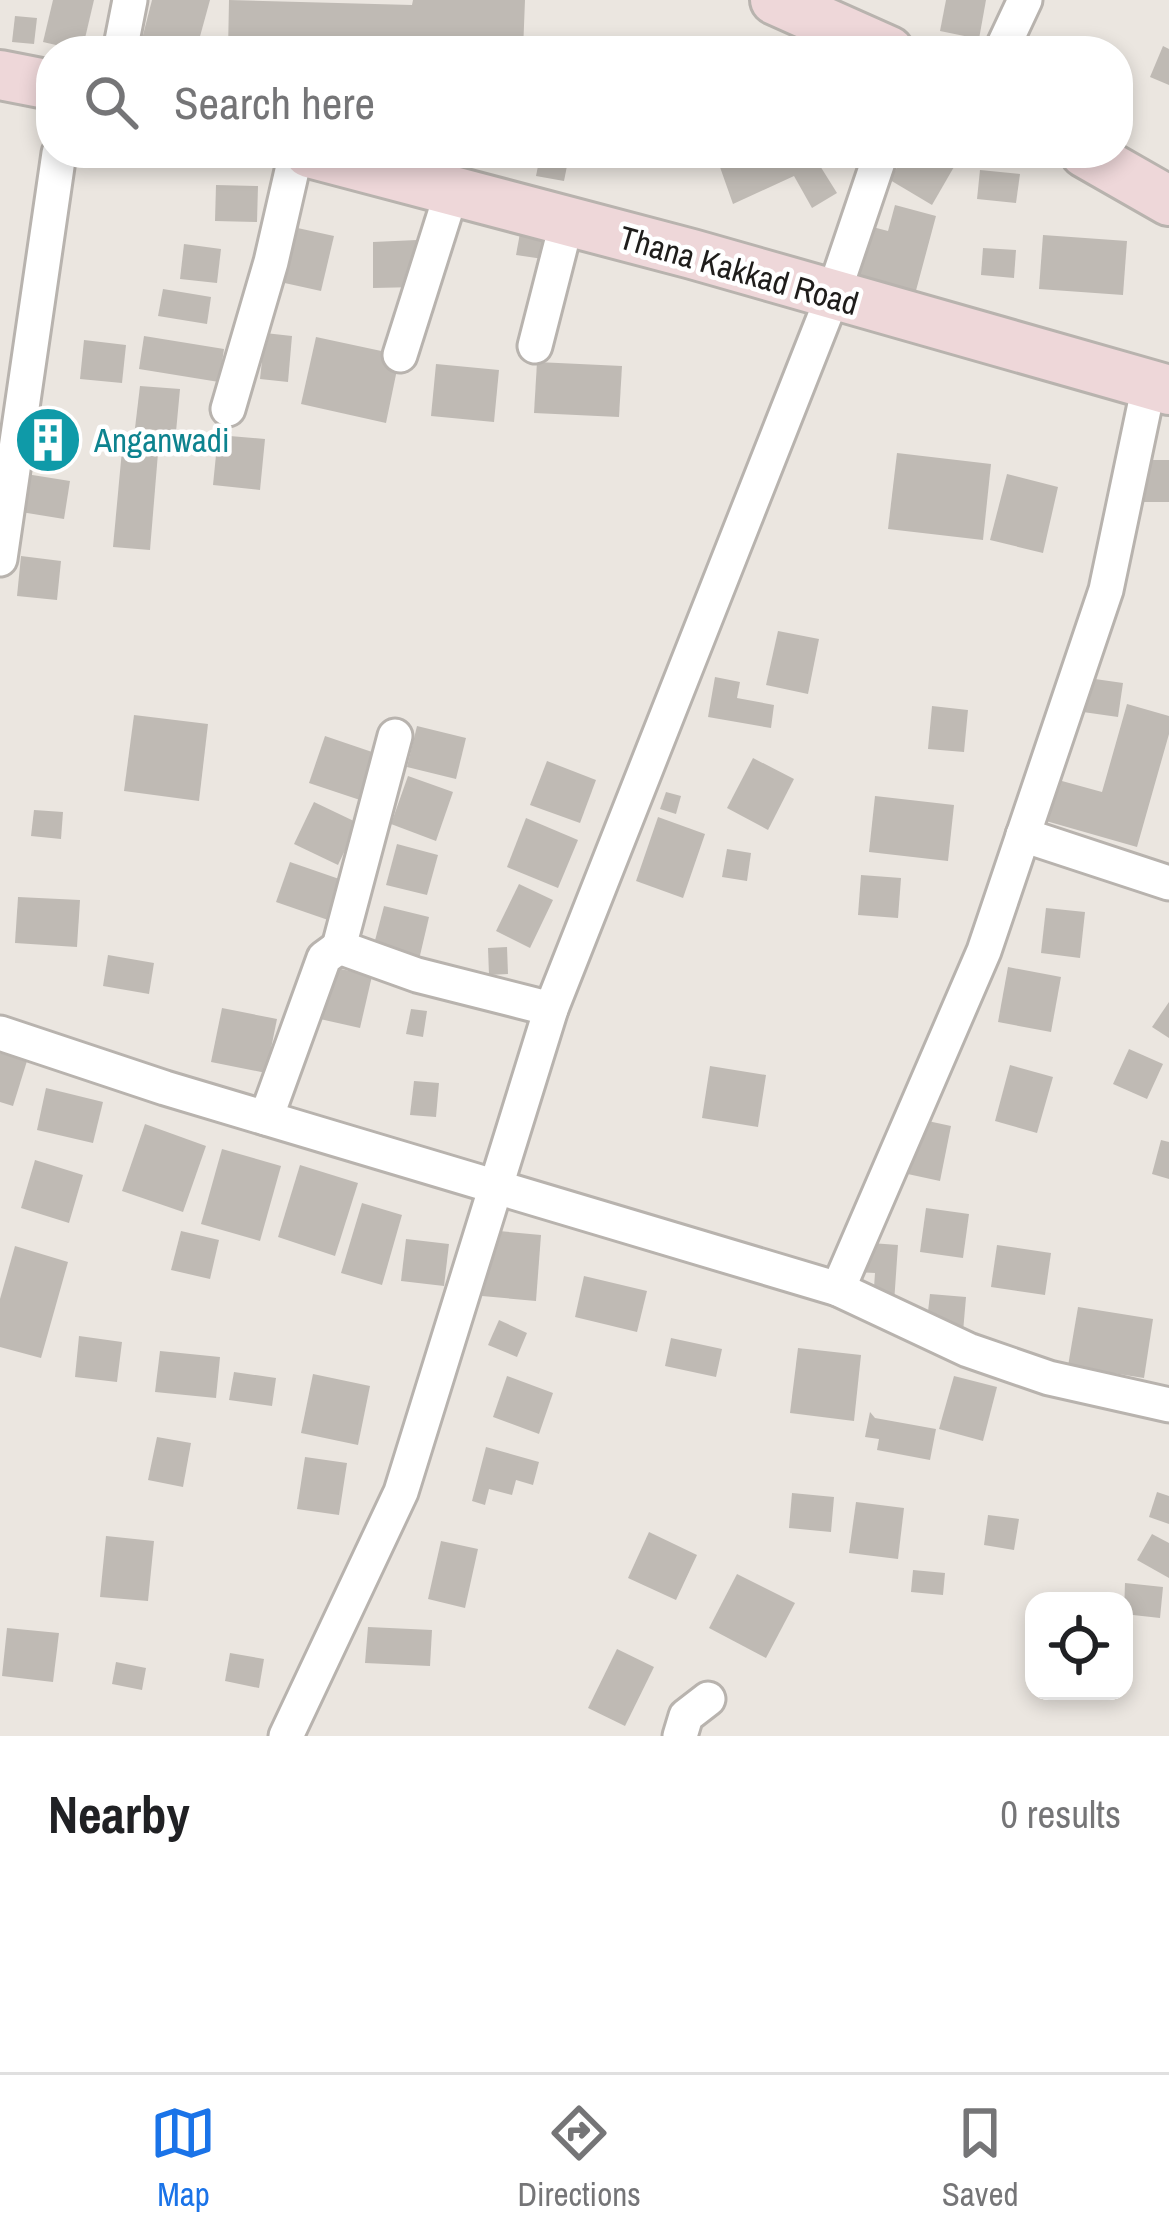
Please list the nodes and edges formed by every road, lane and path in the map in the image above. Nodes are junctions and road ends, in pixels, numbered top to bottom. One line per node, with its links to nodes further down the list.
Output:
1 (130, 0): 4 (street)
2 (775, 0): 5 (main road)
3 (1025, 0): 6 (street)
4 (123, 36)
5 (855, 36)
6 (1008, 36)
7 (0, 74): 8 (main road)
8 (36, 82)
9 (57, 168): 22 (street)
10 (293, 168): 21 (street)
11 (365, 168): 14 (main road, Thana Kakkad Road)
12 (876, 168): 17 (street)
13 (1110, 168): 15 (main road)
14 (452, 191): 16 (main road, Thana Kakkad Road); 19 (street)
15 (1169, 202)
16 (567, 221): 17 (main road, Thana Kakkad Road); 18 (street)
17 (832, 298): 20 (main road, Thana Kakkad Road); 27 (street)
18 (535, 346)
19 (400, 355)
20 (1159, 387): 24 (street)
21 (228, 409)
22 (0, 559)
23 (395, 736): 26 (street)
24 (1023, 835): 25 (street); 31 (street)
25 (1169, 883)
26 (339, 947): 27 (street); 29 (street)
27 (551, 1009): 30 (street)
28 (0, 1033): 29 (street)
29 (266, 1118): 30 (street)
30 (498, 1187): 31 (street); 34 (street)
31 (838, 1289): 32 (street)
32 (1169, 1405)
33 (707, 1700): 35 (street)
34 (286, 1736)
35 (680, 1736)

